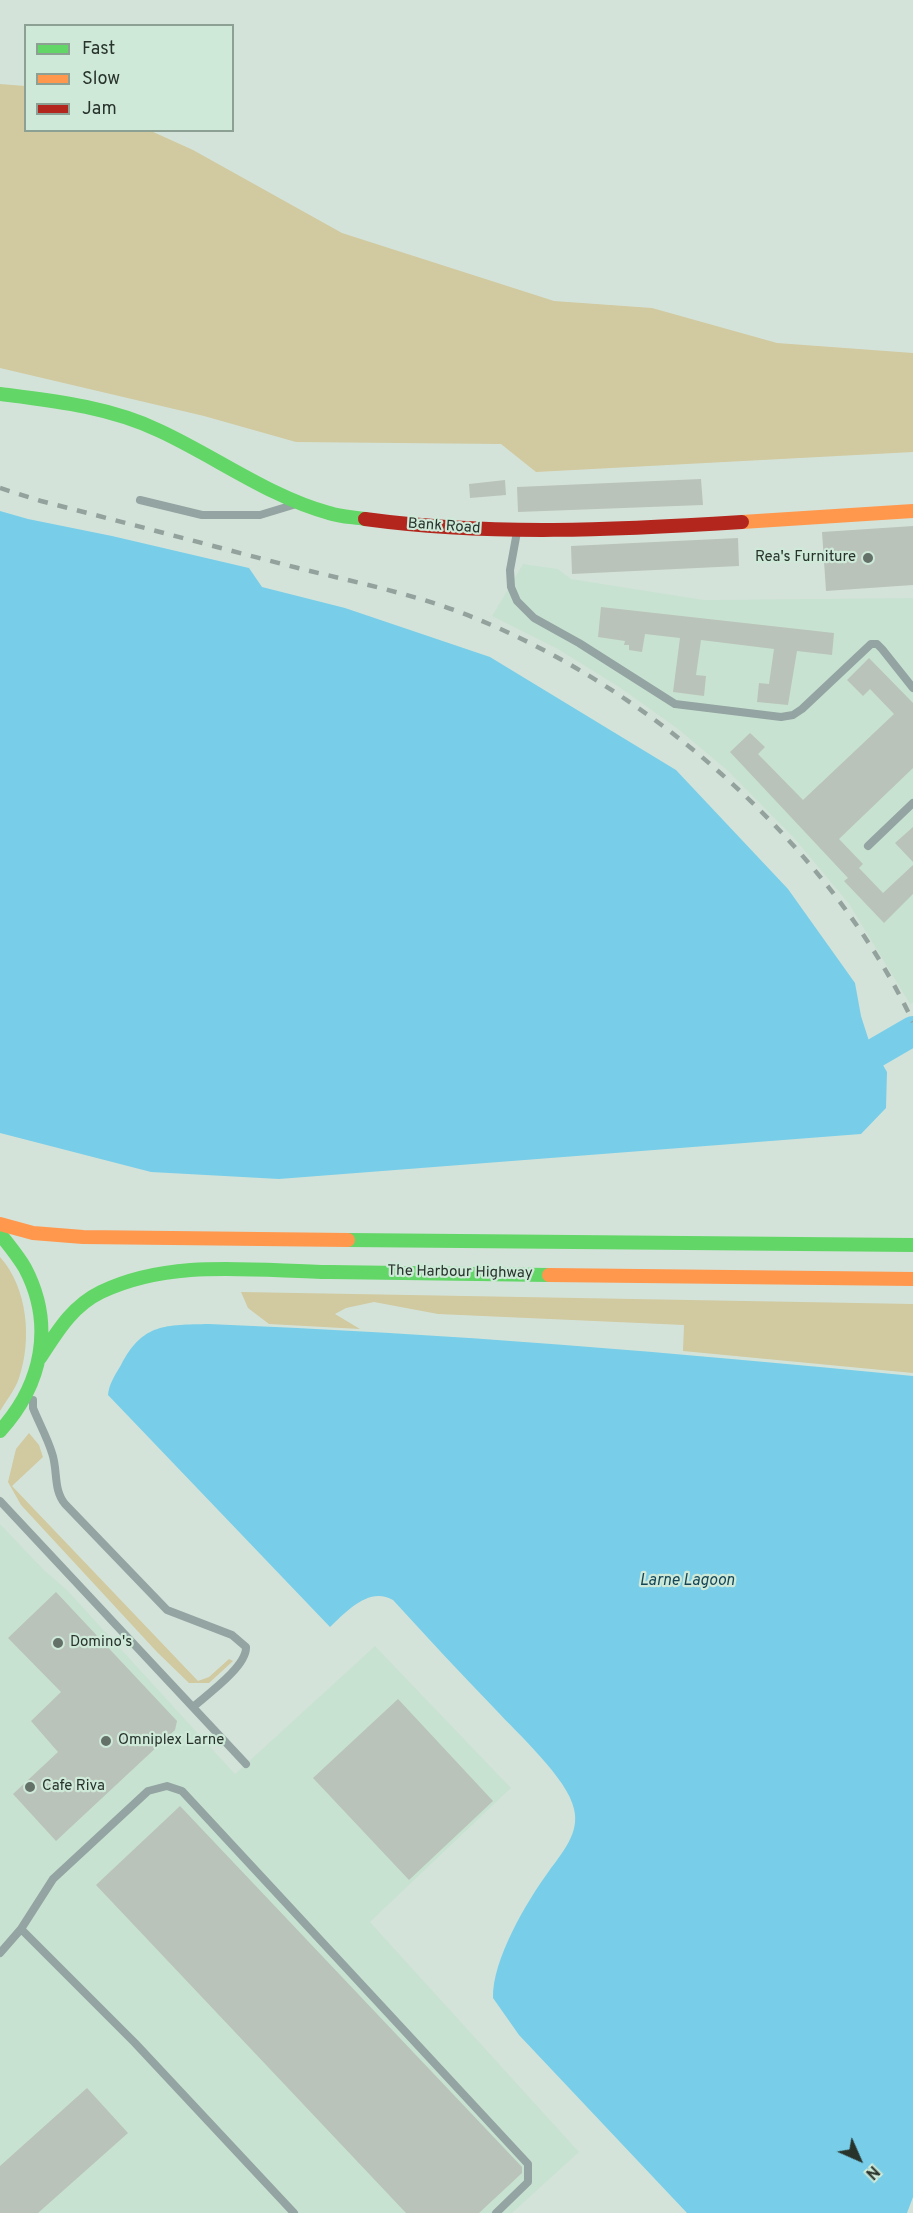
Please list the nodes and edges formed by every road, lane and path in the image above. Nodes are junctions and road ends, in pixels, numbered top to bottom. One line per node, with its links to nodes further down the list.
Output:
1 (0, 394): 3 (main road, Bank Road)
2 (140, 500): 3 (lane)
3 (299, 503): 5 (main road, Bank Road)
4 (913, 511): 5 (main road, Bank Road)
5 (518, 530): 6 (lane)
6 (913, 688)
7 (913, 803): 8 (lane)
8 (868, 846)
9 (0, 1224): 11 (main road)
10 (0, 1234): 15 (main road)
11 (873, 1245): 12 (main road); 13 (main road)
12 (913, 1245)
13 (913, 1255)
14 (913, 1279): 15 (main road, The Harbour Highway)
15 (40, 1358): 16 (main road)
16 (34, 1382): 17 (main road); 20 (lane)
17 (1, 1432)
18 (0, 1494): 19 (lane)
19 (3, 1503): 20 (lane)
20 (193, 1707): 21 (lane)
21 (246, 1764)
22 (21, 1929): 23 (lane); 24 (lane); 25 (lane)
23 (0, 1953)
24 (294, 2213)
25 (496, 2213)

